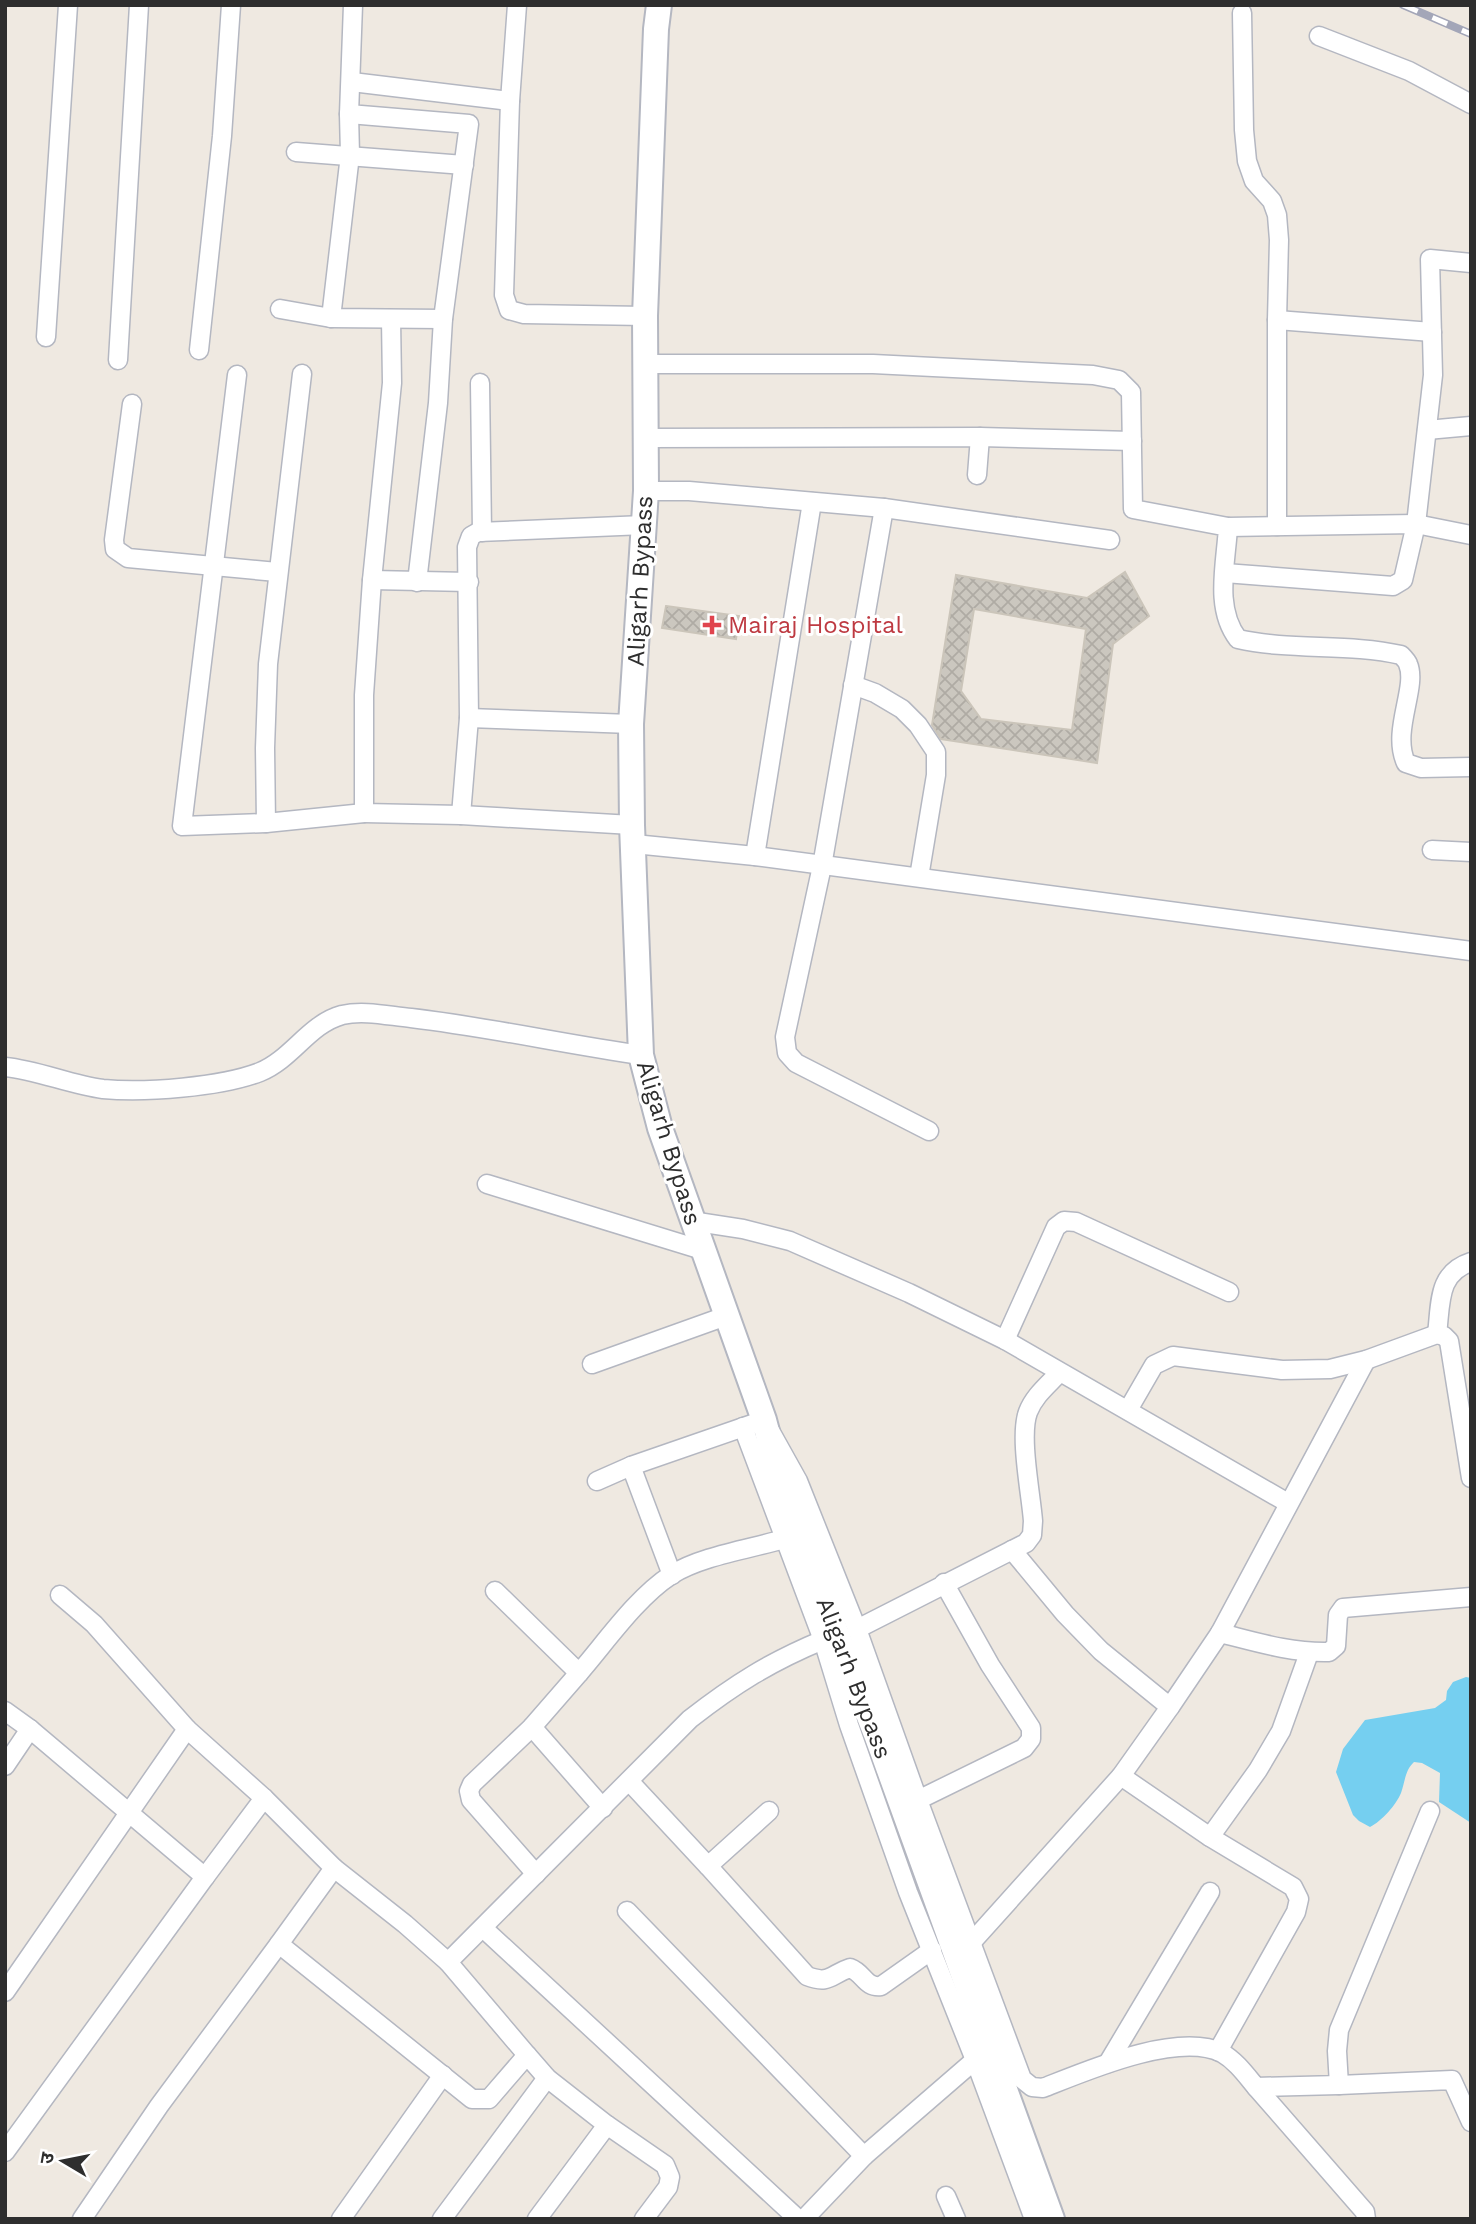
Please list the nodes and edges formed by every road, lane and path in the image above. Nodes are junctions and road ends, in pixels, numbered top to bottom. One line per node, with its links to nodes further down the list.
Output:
1 (68, 5): 24 (street)
2 (139, 5): 26 (street)
3 (231, 5): 25 (street)
4 (353, 5): 9 (street)
5 (517, 5): 10 (street)
6 (659, 5): 18 (main road, Aligarh Bypass)
7 (1242, 13): 22 (street)
8 (1320, 36): 11 (street)
9 (352, 82): 10 (street); 12 (street)
10 (510, 101): 18 (street)
11 (1471, 104)
12 (349, 114): 14 (street); 15 (street)
13 (296, 152): 14 (street)
14 (350, 155): 15 (street); 19 (street)
15 (464, 165): 21 (street)
16 (1471, 263): 23 (street)
17 (280, 309): 19 (street)
18 (645, 316): 27 (main road, Aligarh Bypass)
19 (331, 318): 20 (street)
20 (391, 319): 21 (street); 51 (street)
21 (443, 319): 52 (street)
22 (1277, 320): 23 (street); 43 (street)
23 (1432, 332): 33 (street)
24 (46, 337)
25 (199, 349)
26 (118, 360)
27 (645, 365): 35 (main road, Aligarh Bypass); 36 (street)
28 (237, 374): 48 (street)
29 (302, 374): 49 (street)
30 (480, 383): 45 (street)
31 (132, 404): 48 (street)
32 (1471, 426): 33 (street)
33 (1427, 430): 41 (street)
34 (980, 437): 35 (street); 36 (street); 37 (street)
35 (644, 438): 38 (main road, Aligarh Bypass)
36 (1132, 441): 44 (street)
37 (977, 475)
38 (646, 491): 39 (street); 42 (main road, Aligarh Bypass)
39 (812, 502): 40 (street); 64 (street)
40 (884, 508): 47 (street); 54 (street)
41 (1416, 524): 43 (street); 46 (street); 50 (street)
42 (644, 525): 45 (street); 56 (main road, Aligarh Bypass)
43 (1277, 526): 44 (street)
44 (1228, 527): 50 (street)
45 (482, 532): 53 (street)
46 (1471, 535)
47 (1110, 540)
48 (213, 566): 49 (street); 60 (street)
49 (277, 572): 60 (street)
50 (1225, 573): 57 (street)
51 (372, 580): 52 (street); 58 (street)
52 (416, 582): 53 (street)
53 (468, 582): 55 (street)
54 (853, 685): 65 (street); 66 (street)
55 (469, 718): 56 (street); 59 (street)
56 (631, 724): 61 (main road, Aligarh Bypass)
57 (1471, 767)
58 (364, 813): 59 (street); 60 (street)
59 (461, 816): 61 (street)
60 (267, 823)
61 (633, 834): 64 (street); 68 (main road, Aligarh Bypass)
62 (1432, 850): 63 (street)
63 (1471, 852)
64 (755, 856): 65 (street)
65 (822, 866): 66 (street); 70 (street)
66 (919, 877): 67 (street)
67 (1471, 951)
68 (641, 1055): 69 (street); 72 (main road, Aligarh Bypass)
69 (5, 1067)
70 (929, 1131)
71 (487, 1184): 73 (street)
72 (691, 1222): 73 (main road, Aligarh Bypass); 78 (street)
73 (702, 1250): 76 (main road, Aligarh Bypass)
74 (1471, 1262): 77 (street)
75 (1229, 1293): 78 (street)
76 (726, 1316): 80 (street); 83 (main road, Aligarh Bypass)
77 (1437, 1334): 79 (street); 85 (street)
78 (1005, 1340): 81 (street)
79 (1366, 1360): 82 (street); 87 (street)
80 (592, 1364)
81 (1059, 1373): 82 (street); 89 (street)
82 (1128, 1410): 87 (street)
83 (754, 1423): 84 (street); 88 (street); 95 (street); 149 (main road, Aligarh Bypass)
84 (631, 1466): 86 (street); 90 (street)
85 (1471, 1478)
86 (597, 1481)
87 (1288, 1503): 96 (street)
88 (784, 1539): 90 (street); 97 (street)
89 (1012, 1549): 91 (street); 100 (street)
90 (672, 1575): 99 (street)
91 (944, 1583): 95 (street); 109 (street)
92 (495, 1591): 99 (street)
93 (60, 1595): 104 (street)
94 (1471, 1597): 98 (street)
95 (857, 1629): 109 (street)
96 (1220, 1633): 98 (street); 100 (street)
97 (823, 1640): 107 (street); 124 (street)
98 (1309, 1653): 114 (street)
99 (579, 1673): 102 (street)
100 (1170, 1707): 106 (street)
101 (5, 1711): 103 (street)
102 (532, 1727): 110 (street); 117 (street)
103 (30, 1729): 105 (street); 113 (street)
104 (187, 1729): 108 (street); 113 (street)
105 (5, 1766)
106 (1121, 1776): 114 (street); 122 (street)
107 (629, 1782): 110 (street); 115 (street)
108 (264, 1798): 116 (street); 118 (street)
109 (918, 1800): 122 (street)
110 (603, 1808): 117 (street)
111 (769, 1811): 115 (street)
112 (1430, 1811): 133 (street)
113 (131, 1813): 118 (street); 126 (street)
114 (1210, 1837): 127 (street)
115 (708, 1866): 124 (street)
116 (334, 1868): 123 (street); 125 (street)
117 (536, 1874): 121 (street)
118 (205, 1877): 137 (street)
119 (1210, 1892): 130 (street)
120 (627, 1911): 138 (street)
121 (483, 1928): 125 (street); 145 (street)
122 (971, 1943): 130 (street)
123 (279, 1944): 131 (street); 140 (street)
124 (932, 1950): 129 (street)
125 (448, 1962): 128 (street)
126 (7, 1986)
127 (1218, 2051): 130 (street); 134 (street)
128 (527, 2055): 131 (street); 132 (street)
129 (975, 2060): 138 (street); 148 (street)
130 (1108, 2063)
131 (443, 2075): 141 (street)
132 (547, 2078): 136 (street); 142 (street)
133 (1339, 2085): 134 (street); 135 (street)
134 (1256, 2088): 150 (street)
135 (1471, 2122)
136 (607, 2125): 143 (street); 144 (street)
137 (5, 2152)
138 (864, 2156): 146 (street)
139 (946, 2196): 147 (street)
140 (82, 2219)
141 (341, 2219)
142 (442, 2219)
143 (537, 2219)
144 (644, 2219)
145 (798, 2219)
146 (804, 2219)
147 (956, 2219)
148 (1034, 2219)
149 (1052, 2219)
150 (1366, 2219)

